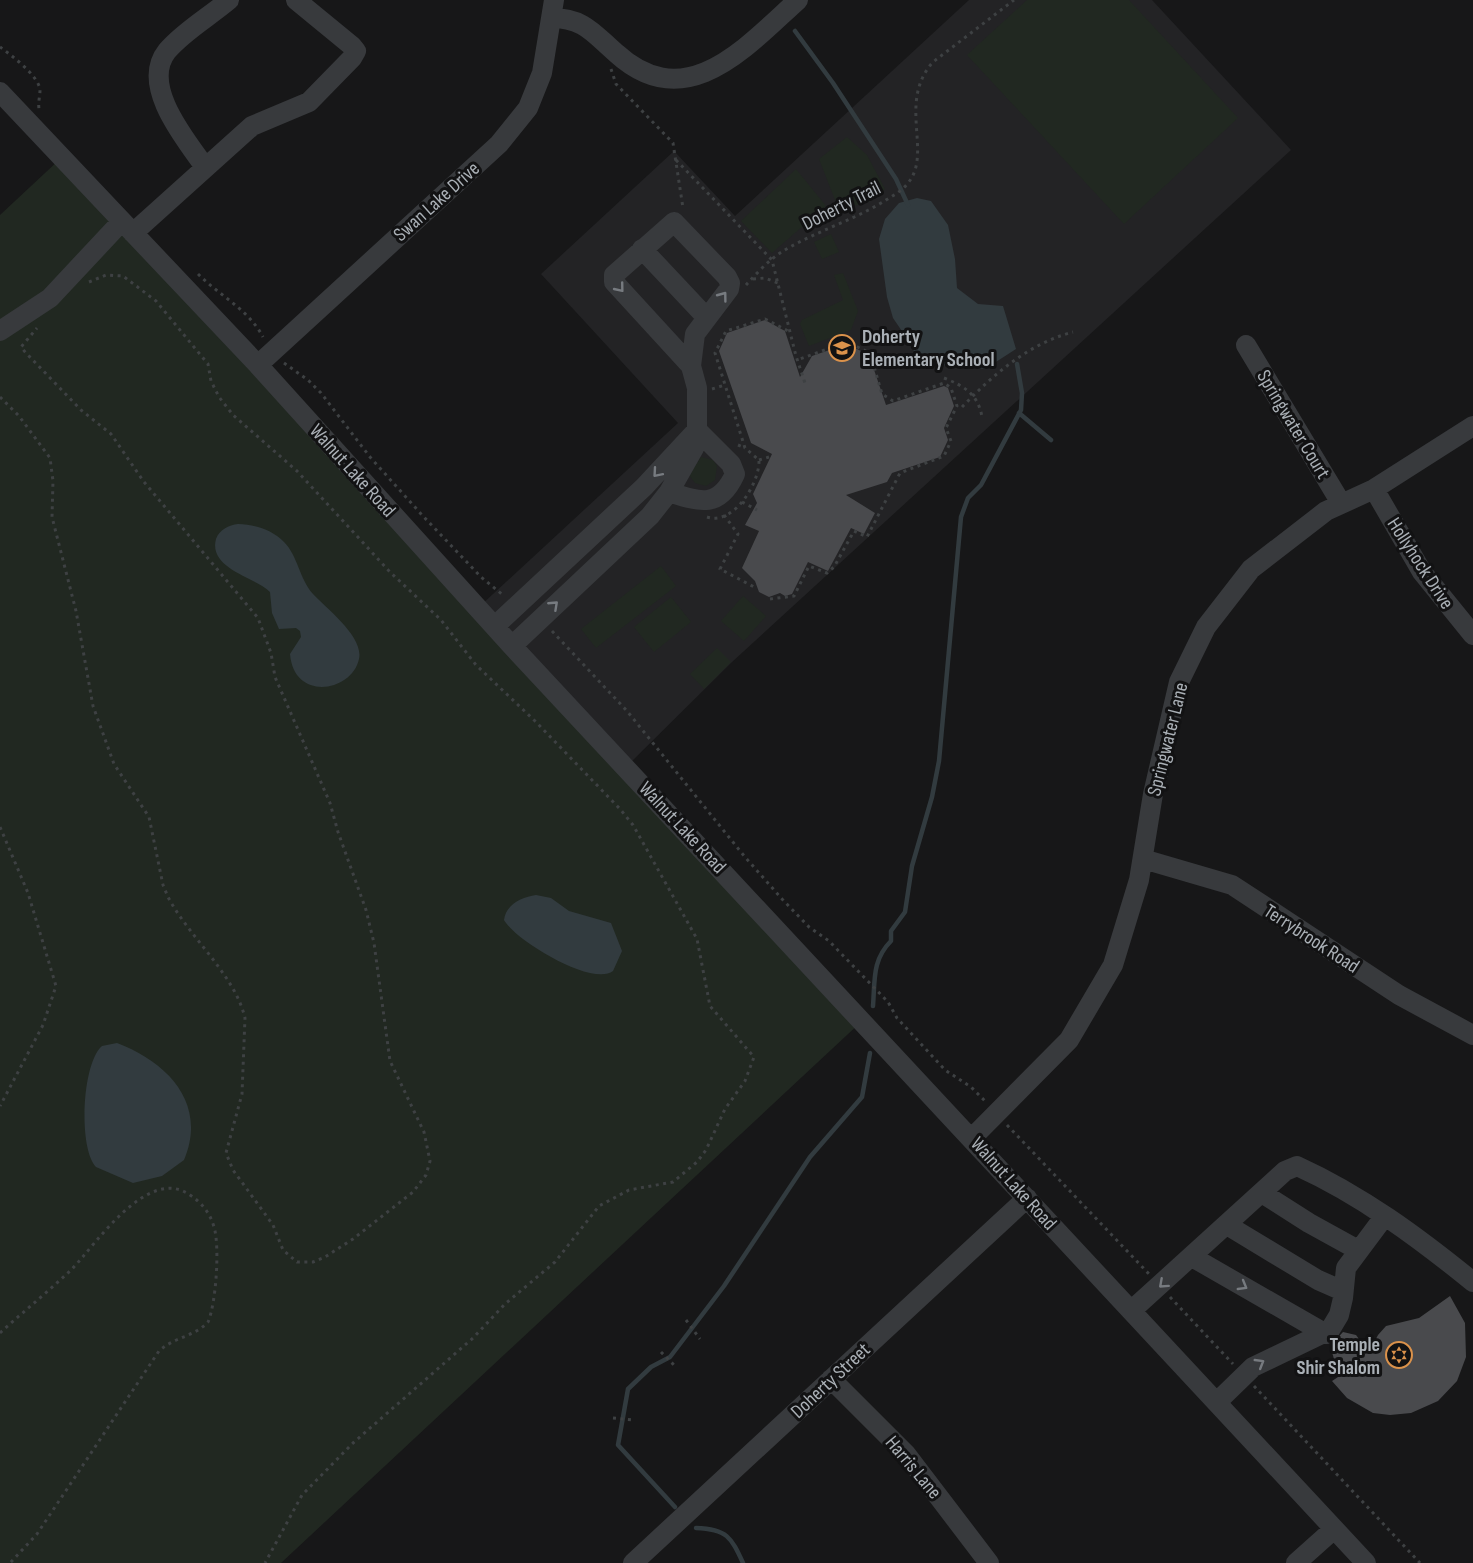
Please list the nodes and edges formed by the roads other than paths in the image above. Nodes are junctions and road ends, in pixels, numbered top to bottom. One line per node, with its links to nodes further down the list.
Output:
1 (229, 0): 6 (street)
2 (296, 0): 6 (street)
3 (798, 0): 4 (street)
4 (553, 9): 12 (street, Swan Lake Drive)
5 (0, 92): 7 (street, Walnut Lake Road)
6 (205, 167): 7 (street)
7 (128, 227): 10 (street); 12 (street, Walnut Lake Road)
8 (642, 249): 9 (street); 9 (street, one-way to 8); 13 (street, one-way to 13)
9 (706, 317): 13 (street)
10 (0, 331)
11 (1246, 345): 18 (street, Springwater Court)
12 (258, 366): 19 (street, Walnut Lake Road)
13 (691, 366): 15 (street)
14 (1473, 426): 16 (street, Springwater Lane)
15 (697, 430): 17 (street); 17 (street); 19 (street, one-way to 19)
16 (1374, 489): 18 (street, Springwater Lane); 20 (street, Hollyhock Drive)
17 (669, 492): 21 (street, one-way to 17)
18 (1341, 503): 22 (street, Springwater Lane)
19 (495, 626): 21 (street, Walnut Lake Road)
20 (1473, 635)
21 (512, 646): 24 (street, Walnut Lake Road)
22 (1143, 859): 23 (street, Terrybrook Road); 24 (street, Springwater Lane)
23 (1473, 1035)
24 (972, 1138): 26 (street, Walnut Lake Road)
25 (1262, 1193): 27 (street); 28 (street); 29 (street)
26 (1027, 1198): 33 (street, Walnut Lake Road); 35 (street, Doherty Street)
27 (1384, 1217): 29 (street); 31 (street)
28 (1227, 1225): 30 (street); 32 (street)
29 (1358, 1250): 32 (street)
30 (1192, 1257): 33 (street, one-way to 33); 34 (street, one-way to 34)
31 (1473, 1282)
32 (1343, 1291): 34 (street)
33 (1132, 1310): 36 (street, Walnut Lake Road)
34 (1326, 1334): 36 (street, one-way to 34)
35 (831, 1379): 38 (street, Doherty Street); 39 (street, Harris Lane)
36 (1217, 1402): 37 (street, Walnut Lake Road)
37 (1334, 1529): 40 (street); 41 (street, Walnut Lake Road)
38 (633, 1563)
39 (989, 1563)
40 (1296, 1563)
41 (1366, 1563)

